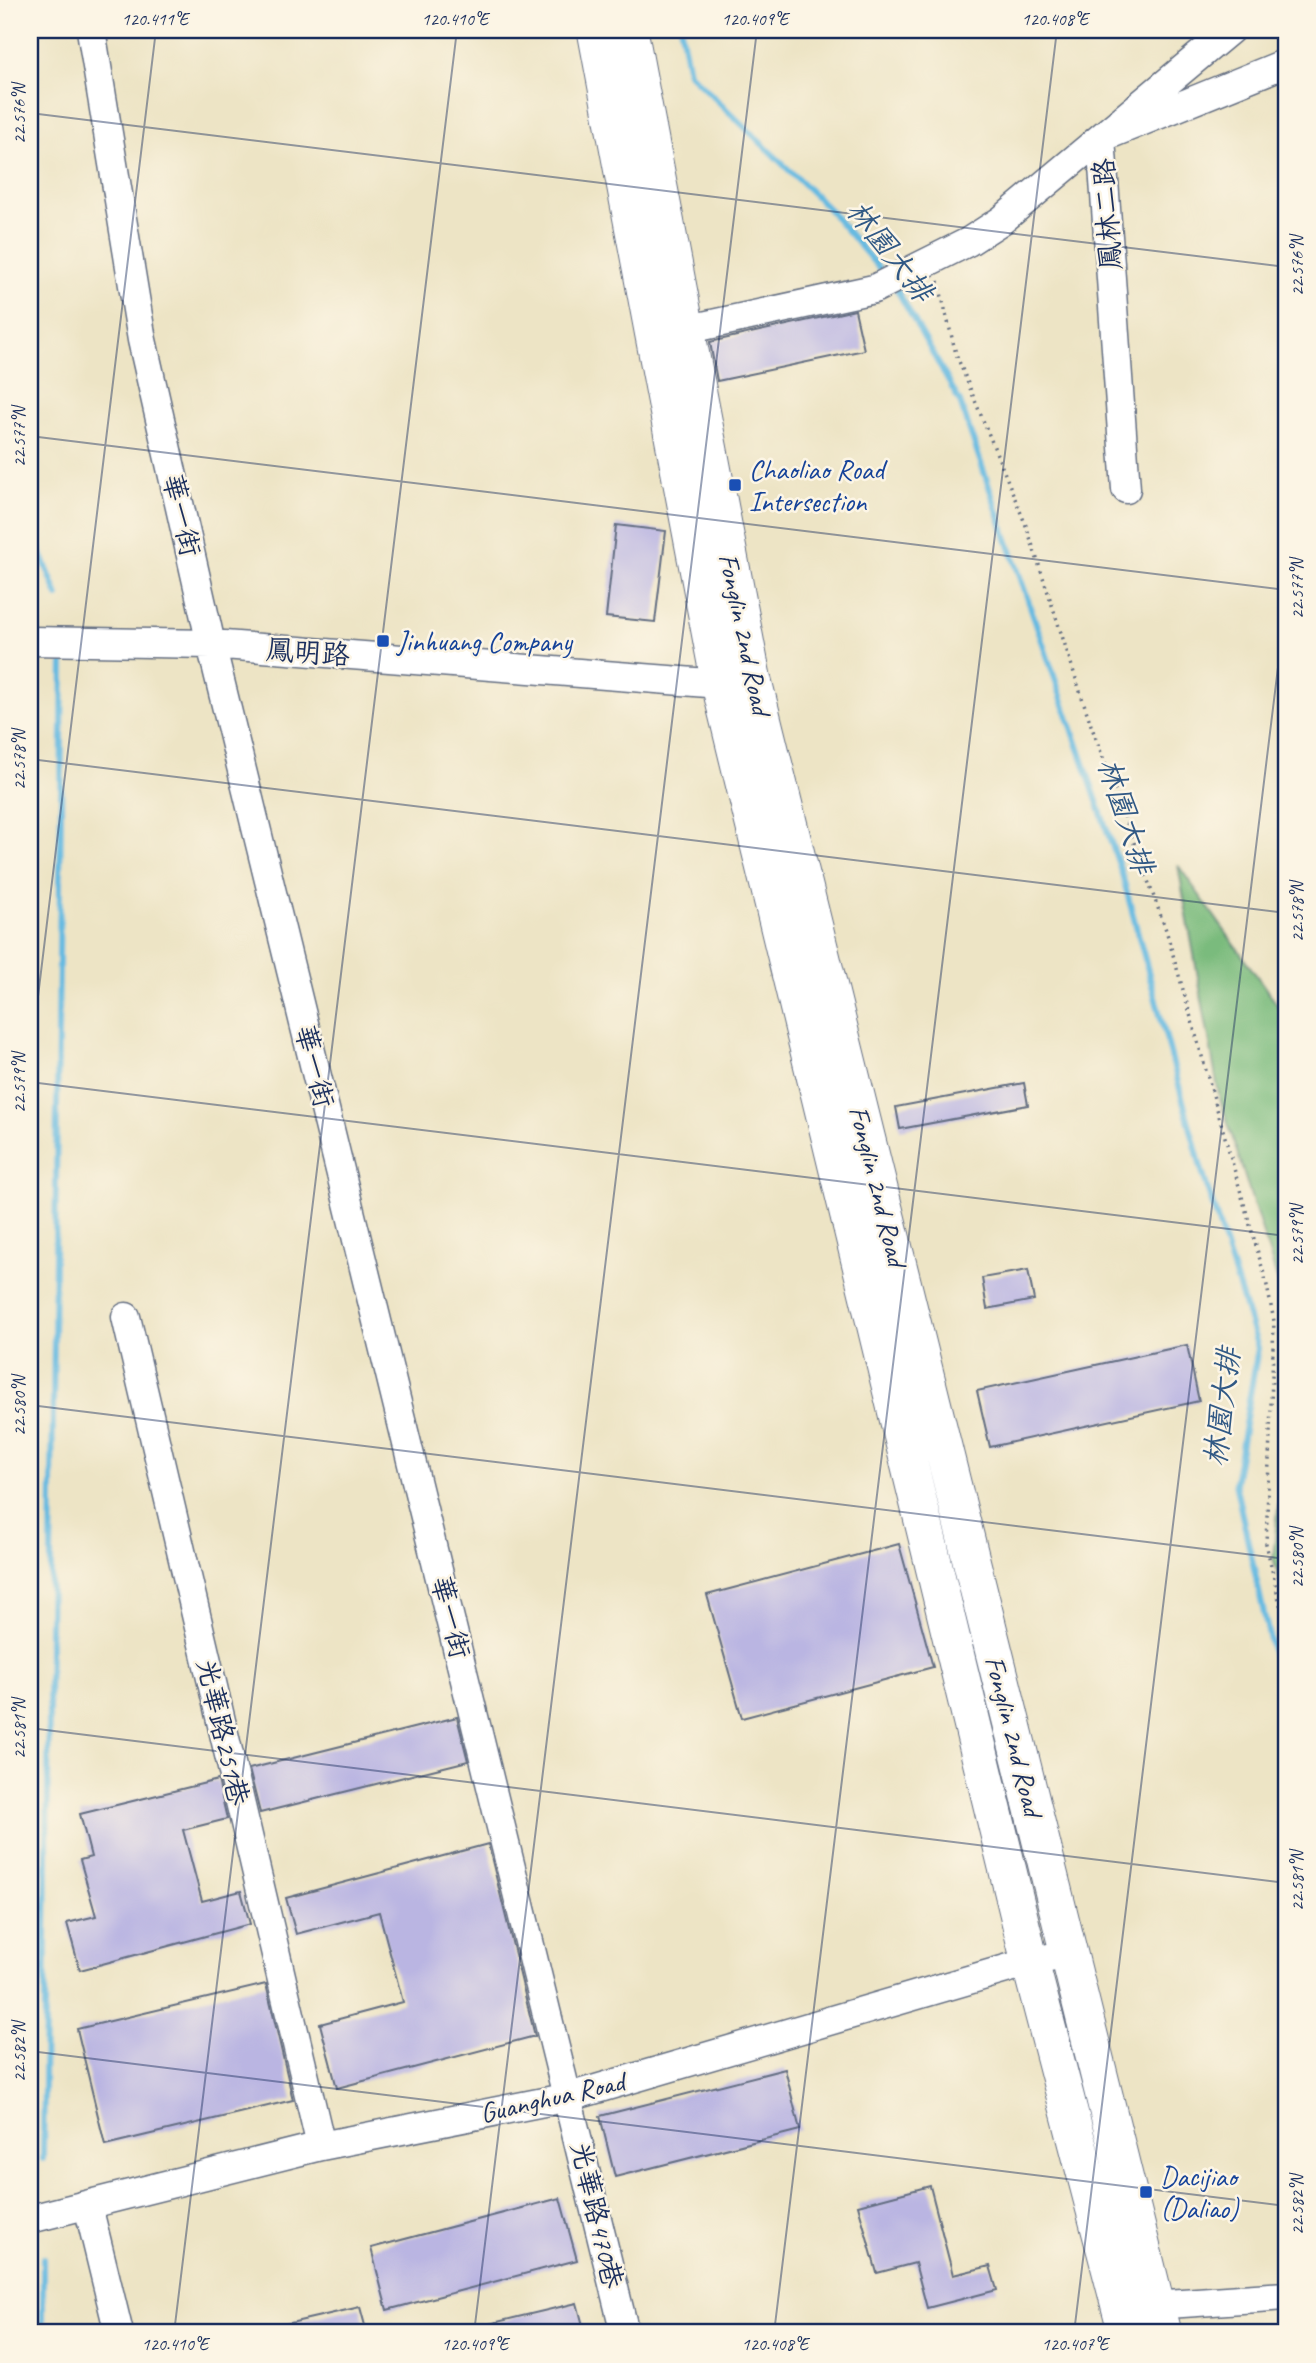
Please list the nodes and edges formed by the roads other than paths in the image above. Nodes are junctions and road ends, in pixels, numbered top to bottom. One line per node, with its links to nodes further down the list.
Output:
1 (91, 30): 10 (street, 華一街)
2 (596, 30): 7 (main road, Fonglin 2nd Road)
3 (629, 30): 7 (main road, Fonglin 2nd Road)
4 (1230, 30): 6 (street)
5 (1286, 63): 6 (street, 鳳林二路)
6 (1101, 138): 7 (street); 8 (street, 鳳林二路)
7 (668, 334): 11 (main road, Fonglin 2nd Road)
8 (1126, 489)
9 (30, 641): 10 (street, 鳳明路)
10 (211, 644): 11 (street, 鳳明路); 15 (street, 華一街)
11 (736, 680): 13 (main road, Fonglin 2nd Road); 14 (main road, Fonglin 2nd Road)
12 (126, 1317): 16 (street, 光華路251巷)
13 (1068, 1954): 14 (street, Guanghua Road); 20 (main road, Fonglin 2nd Road)
14 (1030, 1962): 15 (street, Guanghua Road); 20 (main road, Fonglin 2nd Road)
15 (569, 2096): 16 (street, Guanghua Road); 22 (street, 光華路470巷)
16 (321, 2147): 17 (street, Guanghua Road)
17 (88, 2206): 18 (street, Guanghua Road); 21 (street)
18 (30, 2219)
19 (1286, 2296): 20 (street)
20 (1142, 2320)
21 (119, 2333)
22 (625, 2333)

